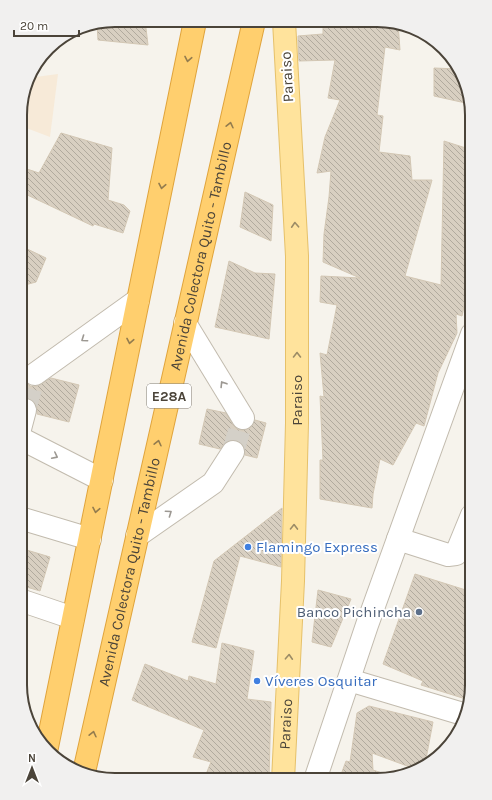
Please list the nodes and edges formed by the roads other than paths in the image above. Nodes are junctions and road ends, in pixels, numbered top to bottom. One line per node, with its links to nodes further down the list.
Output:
1 (194, 27): 4 (highway, one-way to 4)
2 (253, 27): 5 (highway, Avenida Colectora Quito - Tambillo / E28A, one-way to 2)
3 (284, 27): 23 (main road, Paraiso, one-way to 3)
4 (138, 300): 7 (street, one-way to 7); 11 (highway, one-way to 11)
5 (185, 323): 8 (street, one-way to 5); 14 (highway, Avenida Colectora Quito - Tambillo / E28A, one-way to 5)
6 (465, 353): 16 (street)
7 (35, 374)
8 (243, 418)
9 (27, 442): 11 (street, one-way to 11)
10 (233, 452): 14 (street, one-way to 10)
11 (102, 480): 15 (highway, one-way to 15)
12 (27, 520): 15 (street)
13 (465, 532): 16 (street)
14 (137, 536): 22 (highway, Avenida Colectora Quito - Tambillo / E28A, one-way to 14)
15 (90, 539): 18 (highway)
16 (398, 539): 19 (street)
17 (27, 602): 18 (street)
18 (73, 618): 21 (highway)
19 (349, 680): 20 (street); 24 (street)
20 (460, 713)
21 (48, 742)
22 (85, 767)
23 (283, 773)
24 (317, 773)

